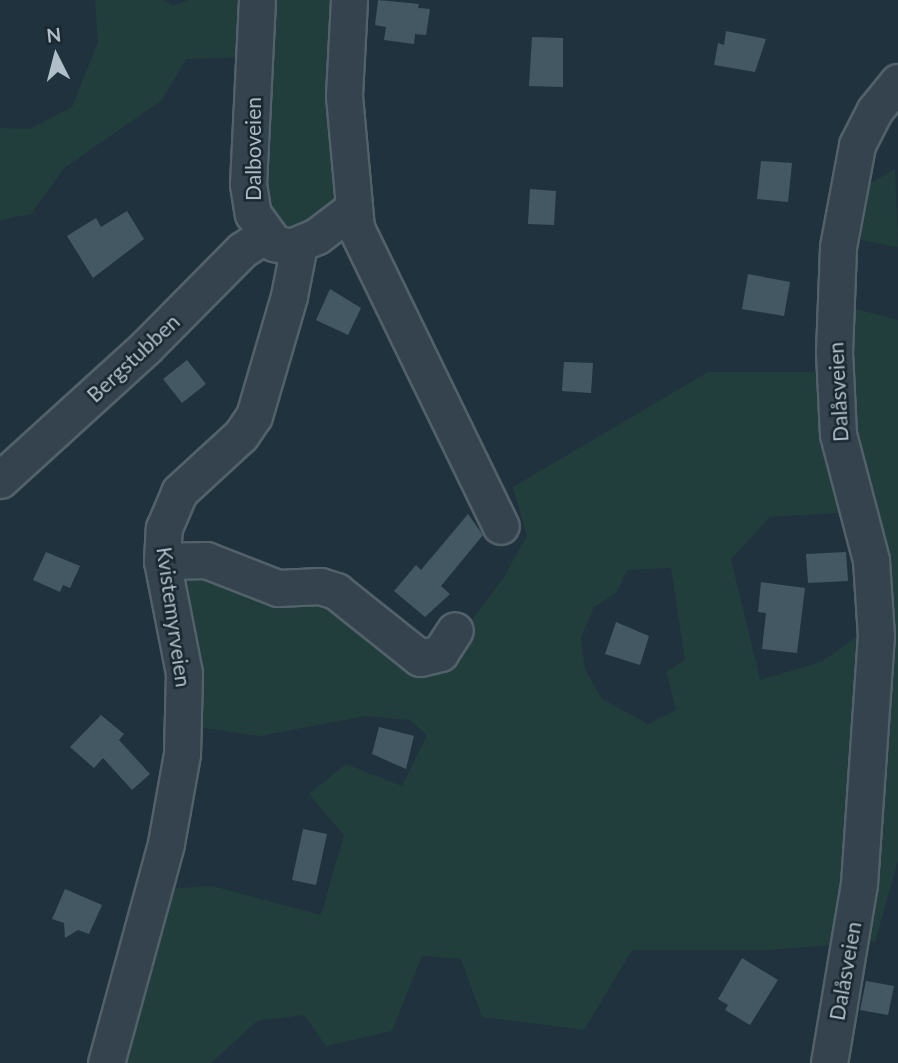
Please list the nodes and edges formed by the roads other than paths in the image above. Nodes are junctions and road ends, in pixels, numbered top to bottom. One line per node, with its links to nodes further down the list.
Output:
1 (257, 0): 5 (street, Dalboveien)
2 (349, 0): 4 (street)
3 (898, 82): 11 (street, Dalåsveien)
4 (351, 210): 6 (street); 8 (street)
5 (265, 235): 6 (street); 7 (street, Bergstubben)
6 (299, 245): 9 (street, Kvistemyrveien)
7 (0, 480)
8 (501, 526)
9 (162, 561): 10 (street); 12 (street, Kvistemyrveien)
10 (455, 630)
11 (886, 721): 13 (street, Dalåsveien)
12 (106, 1063)
13 (829, 1063)

